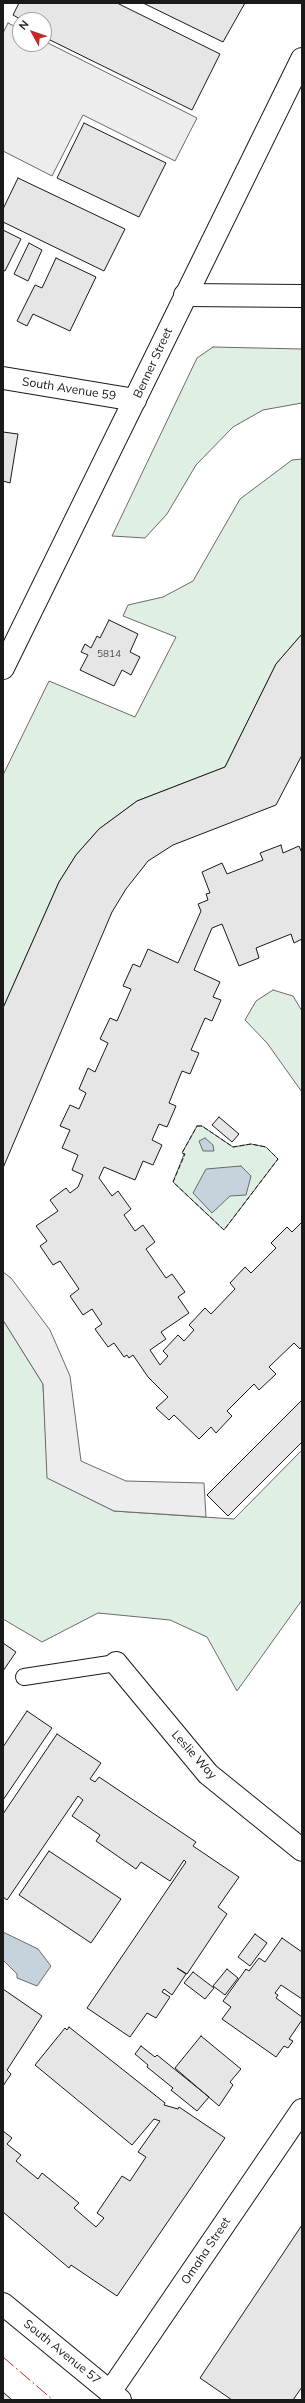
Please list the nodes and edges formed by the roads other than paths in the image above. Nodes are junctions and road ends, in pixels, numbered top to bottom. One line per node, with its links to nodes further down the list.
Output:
1 (302, 59): 2 (street, Benner Street)
2 (185, 295): 3 (street); 5 (street, Benner Street)
3 (302, 296)
4 (3, 378): 5 (street, South Avenue 59)
5 (135, 400): 6 (street, Benner Street)
6 (3, 668)
7 (116, 1663): 8 (lane); 9 (street, Leslie Way)
8 (24, 1677)
9 (302, 1850)
10 (302, 2110): 12 (street, Omaha Street)
11 (3, 2304): 12 (street, South Avenue 57)
12 (115, 2396)

